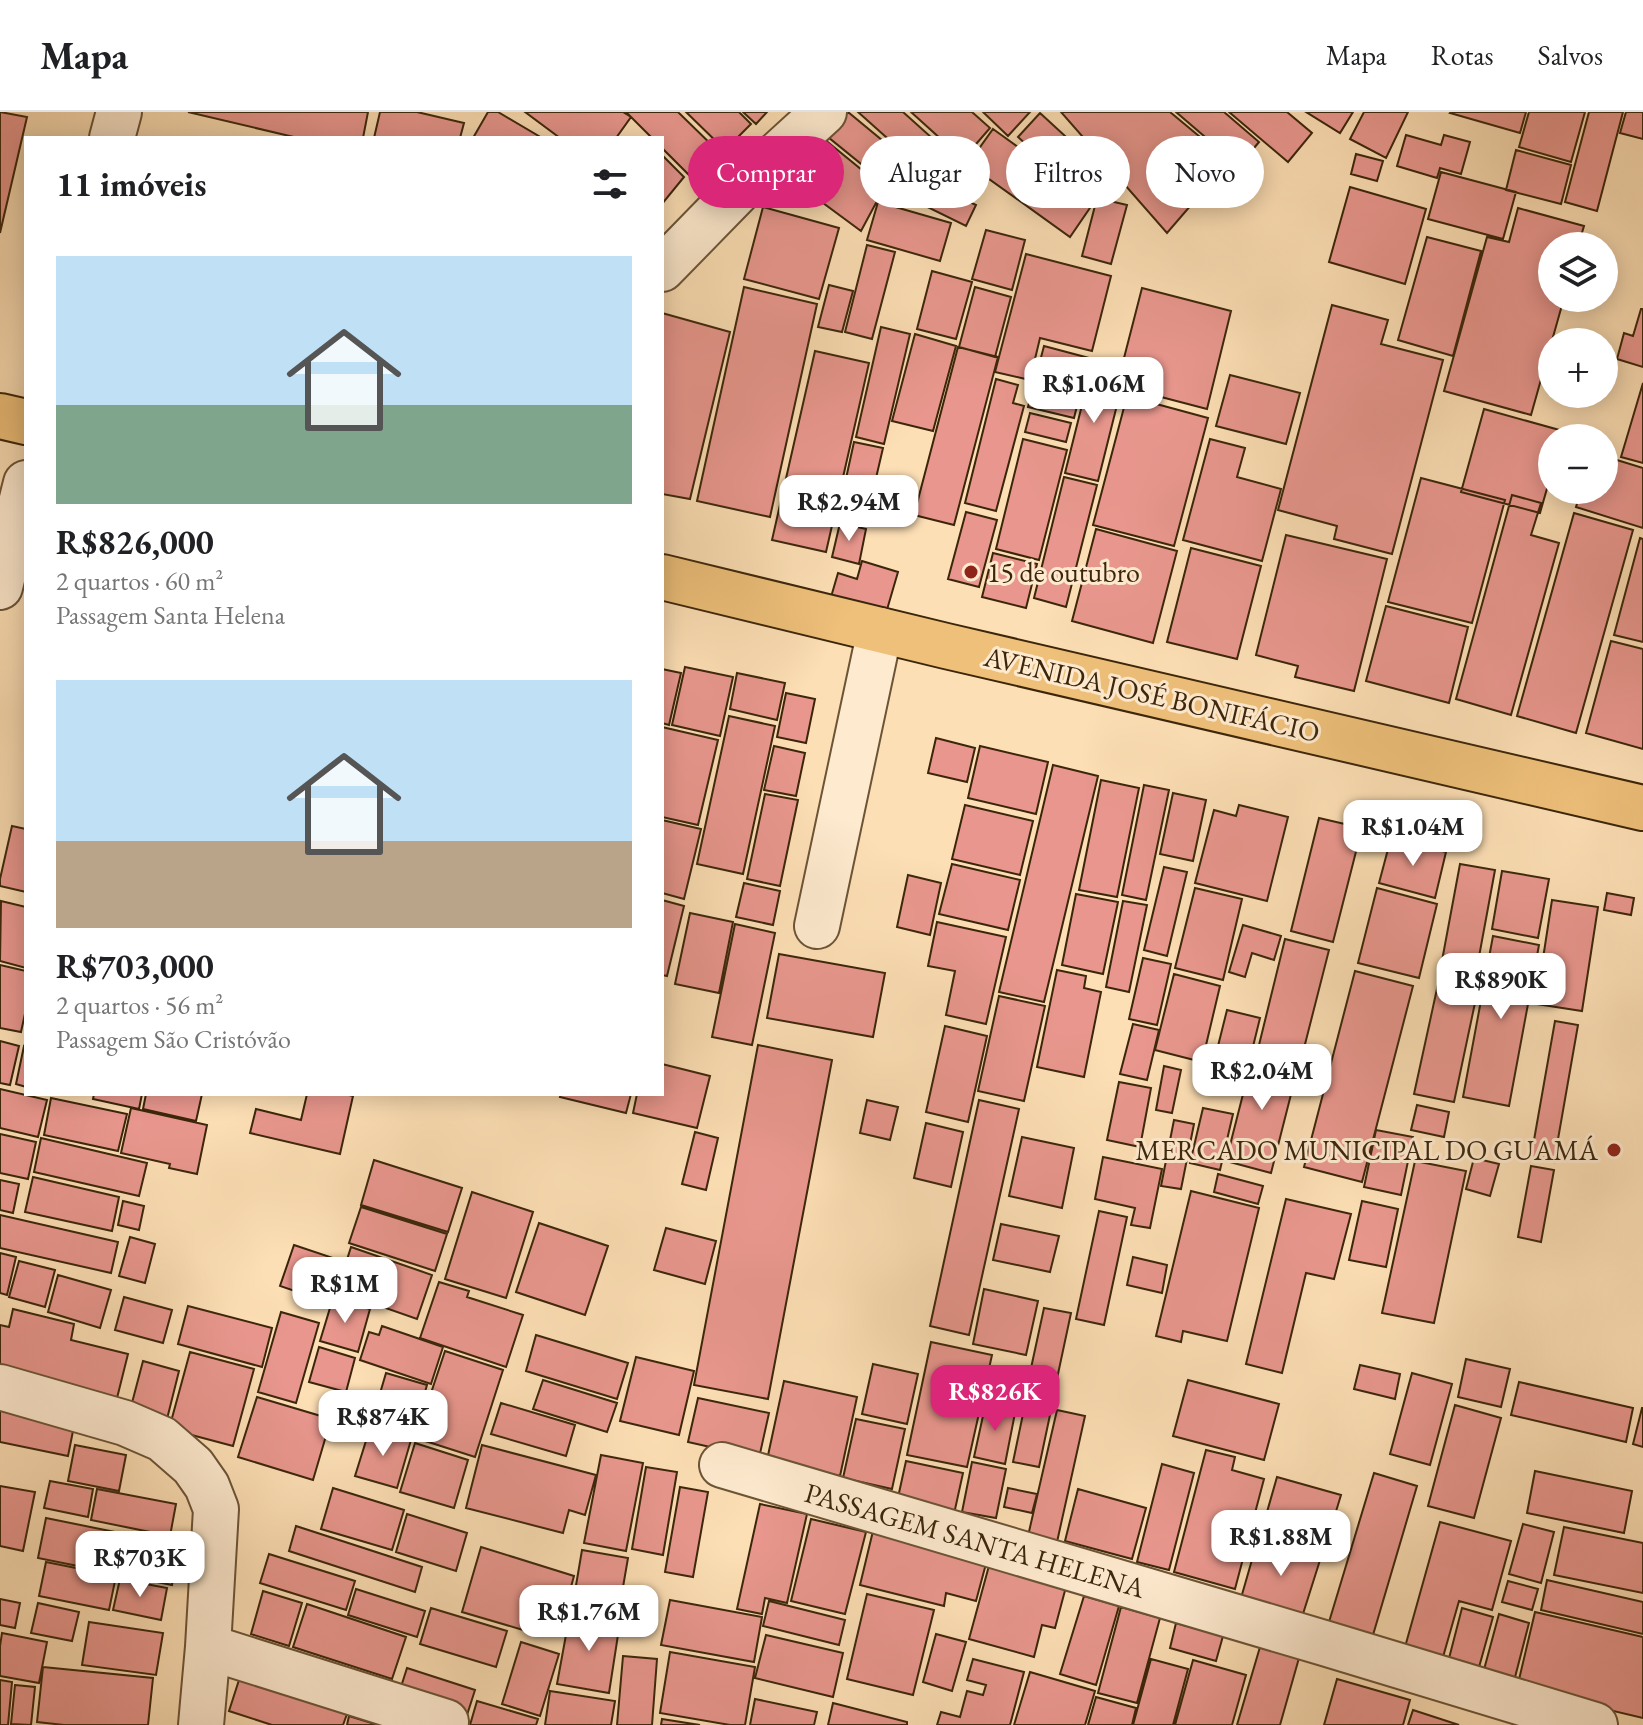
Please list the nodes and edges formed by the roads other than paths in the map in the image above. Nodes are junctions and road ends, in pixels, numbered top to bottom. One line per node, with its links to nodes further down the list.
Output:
1 (119, 112): 3 (street)
2 (824, 112): 4 (street)
3 (113, 136)
4 (664, 267)
5 (0, 416): 6 (main road)
6 (24, 422)
7 (24, 491): 9 (street)
8 (664, 577): 10 (main road, AVENIDA JOSÉ BONIFÁCIO)
9 (0, 587)
10 (880, 630): 11 (main road, AVENIDA JOSÉ BONIFÁCIO); 12 (street)
11 (1643, 808)
12 (817, 926)
13 (0, 1387): 15 (street)
14 (722, 1465): 18 (street, PASSAGEM SANTA HELENA)
15 (208, 1647): 16 (street); 17 (street)
16 (446, 1722)
17 (201, 1725)
18 (1595, 1725)

